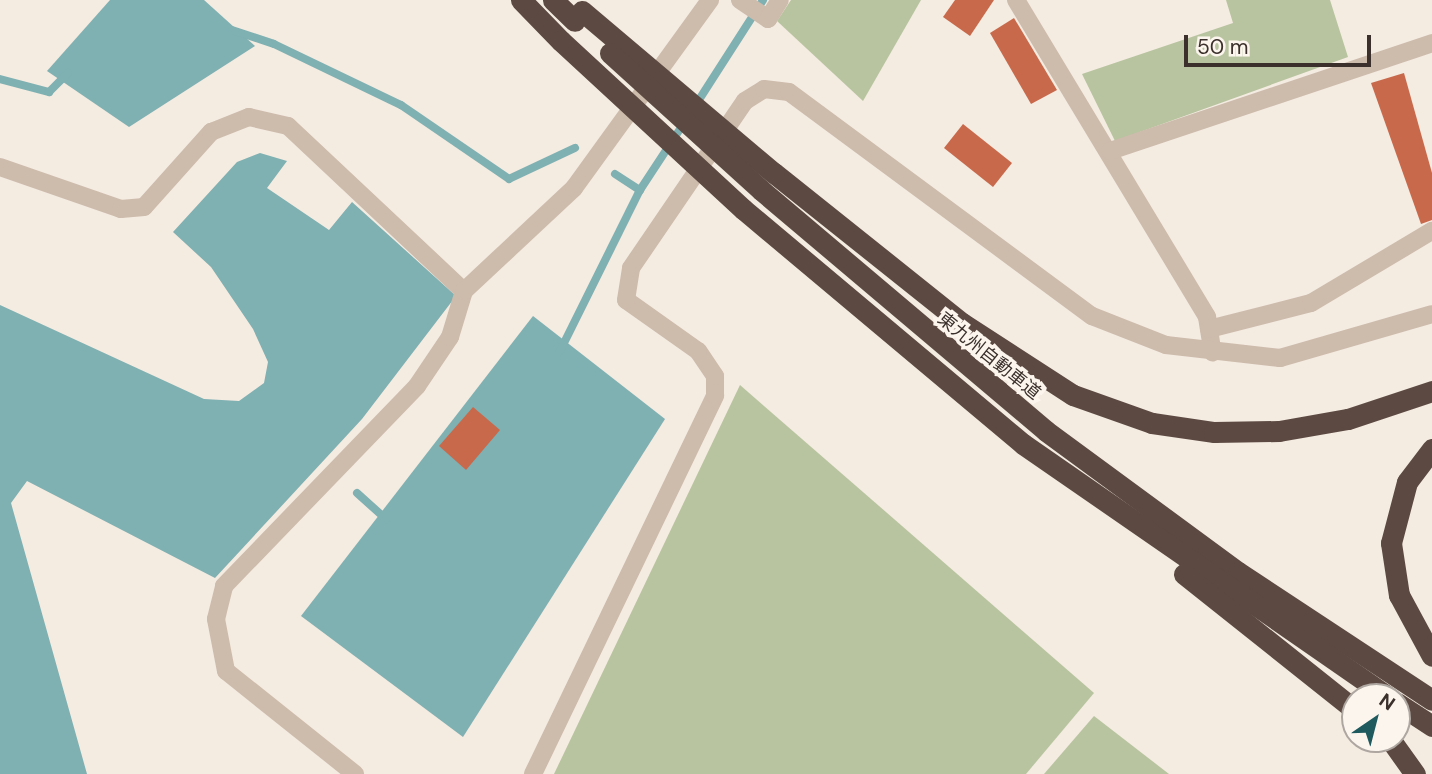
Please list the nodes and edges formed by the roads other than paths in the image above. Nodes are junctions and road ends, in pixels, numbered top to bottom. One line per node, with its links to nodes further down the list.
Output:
1 (521, 0): 18 (highway, bridge)
2 (554, 0): 7 (highway, 東九州自動車道)
3 (710, 0): 13 (street)
4 (740, 0): 5 (street)
5 (780, 0)
6 (1016, 0): 9 (street)
7 (576, 11): 11 (highway, 東九州自動車道, bridge)
8 (1432, 43): 9 (street)
9 (1110, 151): 15 (street)
10 (0, 167): 13 (street)
11 (767, 181): 17 (highway); 23 (highway, 東九州自動車道)
12 (1432, 230): 15 (street)
13 (464, 291): 27 (street)
14 (1432, 314): 16 (street)
15 (1209, 329): 16 (street)
16 (1213, 353): 28 (street)
17 (1432, 391)
18 (1023, 444): 21 (highway); 22 (highway)
19 (1432, 449): 20 (highway)
20 (1432, 656)
21 (1368, 683)
22 (1341, 699)
23 (1432, 700)
24 (1411, 712): 25 (highway)
25 (1432, 726)
26 (1400, 753): 29 (highway)
27 (355, 774)
28 (533, 774)
29 (1415, 774)

